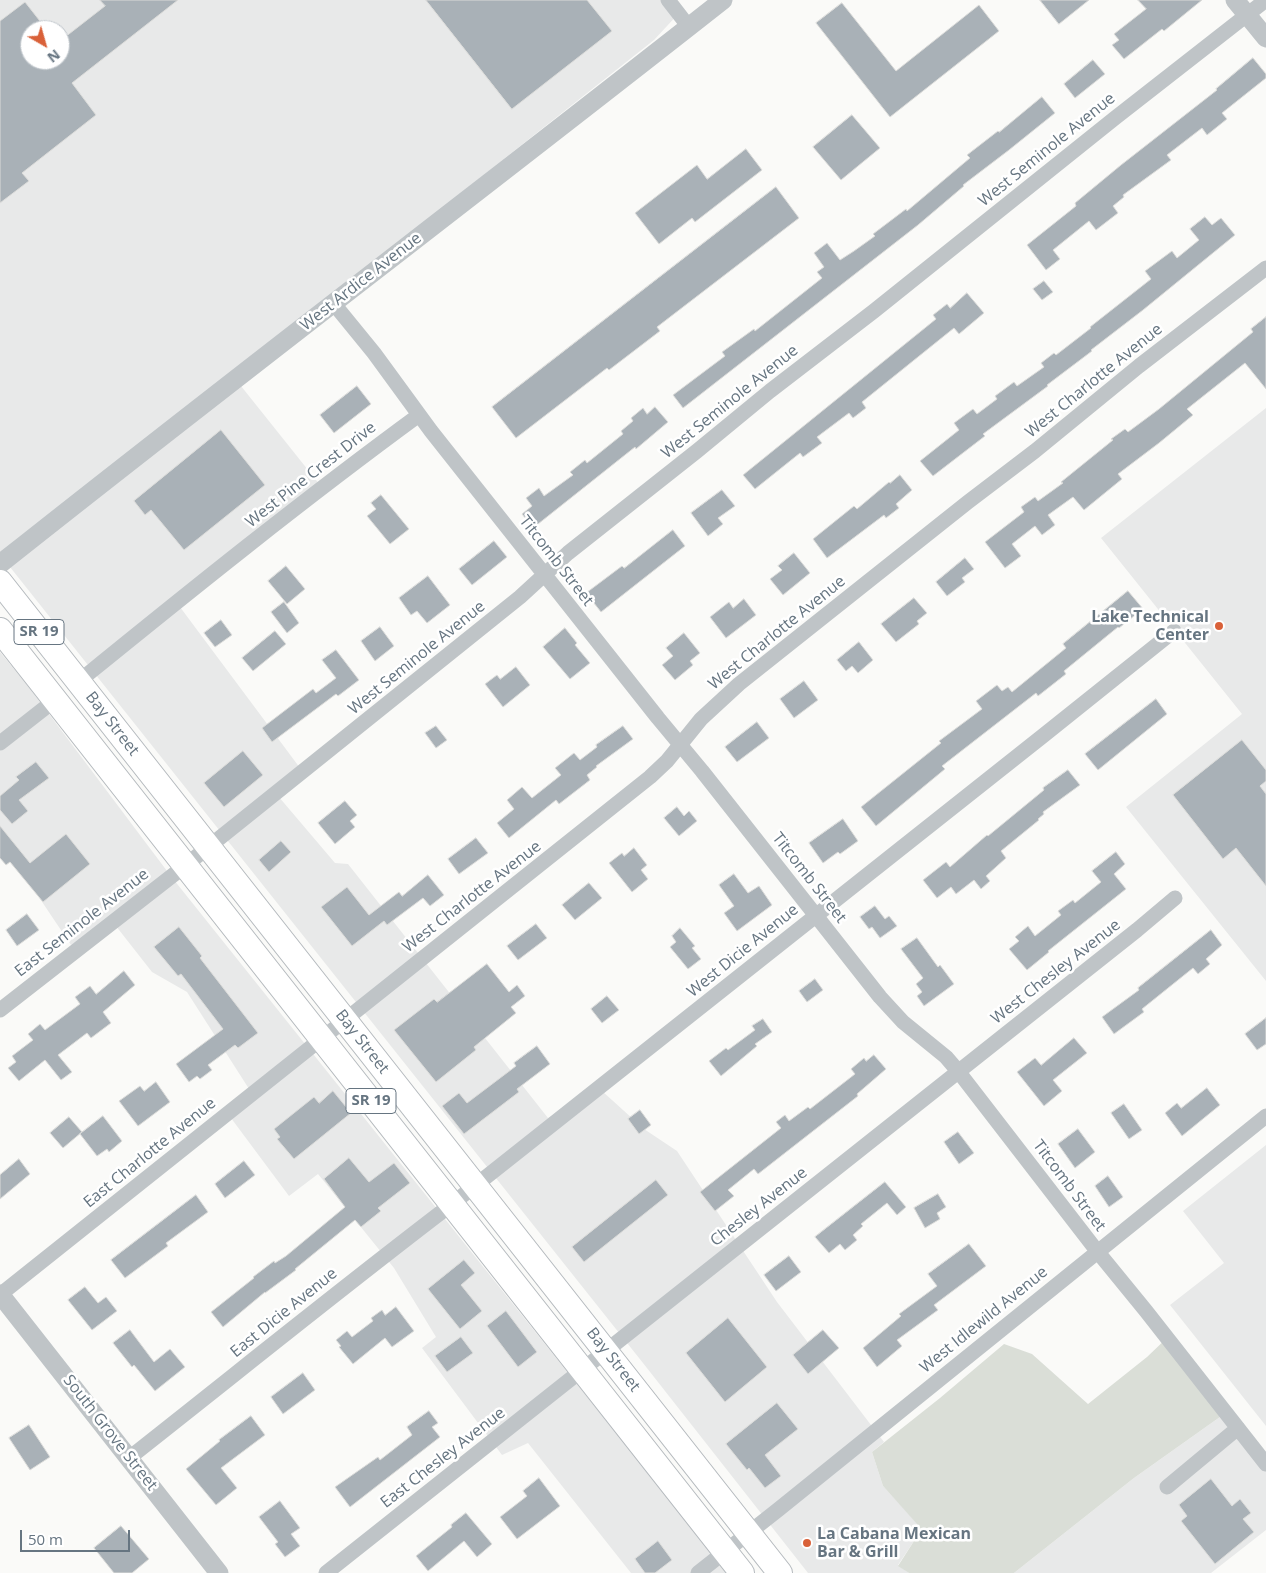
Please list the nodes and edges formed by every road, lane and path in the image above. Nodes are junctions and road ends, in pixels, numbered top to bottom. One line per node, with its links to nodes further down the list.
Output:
1 (668, 0): 6 (street)
2 (723, 0): 6 (street, West Ardice Avenue)
3 (1235, 0): 5 (street)
4 (1266, 0): 5 (street, West Seminole Avenue)
5 (1247, 15): 7 (street); 12 (street, West Seminole Avenue)
6 (689, 27): 9 (street, West Ardice Avenue)
7 (1266, 38)
8 (1266, 268): 19 (street, West Charlotte Avenue)
9 (334, 304): 10 (street, Titcomb Street); 11 (street, West Ardice Avenue)
10 (419, 415): 12 (street, Titcomb Street); 16 (street, West Pine Crest Drive)
11 (0, 564)
12 (545, 575): 19 (street, Titcomb Street); 20 (street, West Seminole Avenue)
13 (0, 582): 16 (main road, Bay Street / SR 19)
14 (0, 630): 17 (main road, Bay Street / SR 19)
15 (1174, 631): 23 (street, West Dicie Avenue)
16 (78, 682): 20 (main road, Bay Street / SR 19)
17 (55, 700): 18 (street); 21 (main road, Bay Street / SR 19)
18 (4, 740)
19 (679, 744): 23 (street, Titcomb Street); 25 (street, West Charlotte Avenue)
20 (214, 841): 21 (street, West Seminole Avenue); 25 (main road, Bay Street / SR 19)
21 (186, 865): 24 (street, East Seminole Avenue); 26 (main road, Bay Street / SR 19)
22 (1175, 898): 27 (street, West Chesley Avenue)
23 (816, 915): 27 (street, Titcomb Street); 29 (street, West Dicie Avenue)
24 (0, 1010)
25 (345, 1020): 26 (street, West Charlotte Avenue); 29 (main road, Bay Street / SR 19)
26 (321, 1038): 30 (main road, Bay Street / SR 19); 32 (street, East Charlotte Avenue)
27 (958, 1071): 31 (street, Titcomb Street); 33 (street, Chesley Avenue)
28 (1266, 1116): 31 (street, West Idlewild Avenue)
29 (475, 1186): 30 (street, West Dicie Avenue); 33 (main road, Bay Street / SR 19)
30 (452, 1204): 34 (main road, Bay Street / SR 19); 36 (street, East Dicie Avenue)
31 (1097, 1251): 35 (street, Titcomb Street); 39 (street, West Idlewild Avenue)
32 (0, 1294): 36 (street, South Grove Street)
33 (606, 1352): 34 (street, Chesley Avenue); 39 (main road, Bay Street / SR 19)
34 (582, 1370): 40 (main road, Bay Street / SR 19); 42 (street, East Chesley Avenue)
35 (1238, 1428): 37 (street, Titcomb Street); 38 (street)
36 (134, 1454): 41 (street, South Grove Street)
37 (1266, 1464)
38 (1166, 1487)
39 (749, 1533): 40 (street, West Idlewild Avenue); 45 (main road, Bay Street / SR 19)
40 (726, 1552): 43 (street, West Idlewild Avenue); 44 (main road, Bay Street / SR 19)
41 (219, 1573)
42 (326, 1573)
43 (698, 1573)
44 (742, 1573)
45 (780, 1573)

